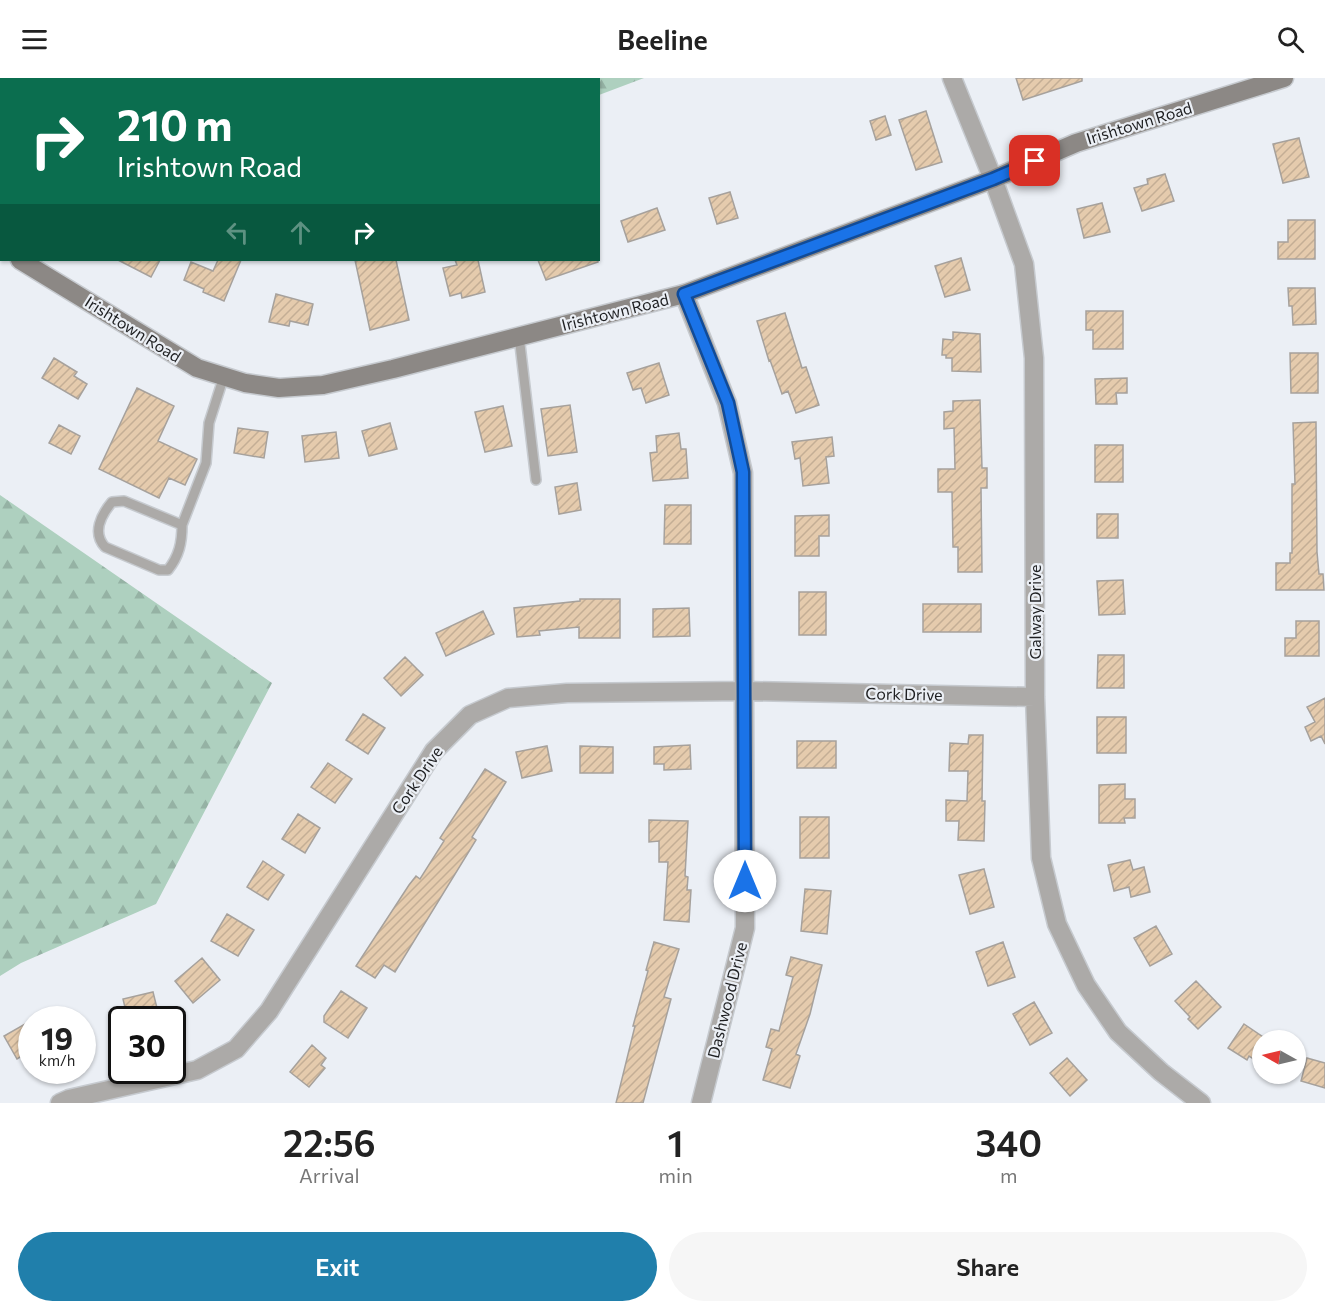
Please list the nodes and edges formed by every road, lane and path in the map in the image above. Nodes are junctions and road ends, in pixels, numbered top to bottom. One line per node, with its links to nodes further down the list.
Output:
1 (952, 78): 3 (street, Galway Drive)
2 (1284, 78): 3 (street, Irishtown Road)
3 (993, 179): 5 (street, Irishtown Road); 11 (street, Galway Drive)
4 (22, 261): 7 (street, Irishtown Road)
5 (684, 294): 6 (street, Irishtown Road); 10 (street, Dashwood Drive)
6 (519, 336): 7 (street, Irishtown Road); 8 (lane)
7 (224, 376): 9 (lane)
8 (536, 480)
9 (182, 525): 9 (lane)
10 (745, 691): 11 (street, Cork Drive); 12 (street, Cork Drive); 13 (street, Dashwood Drive)
11 (1035, 697): 14 (street, Galway Drive)
12 (60, 1103)
13 (701, 1103)
14 (1201, 1103)

